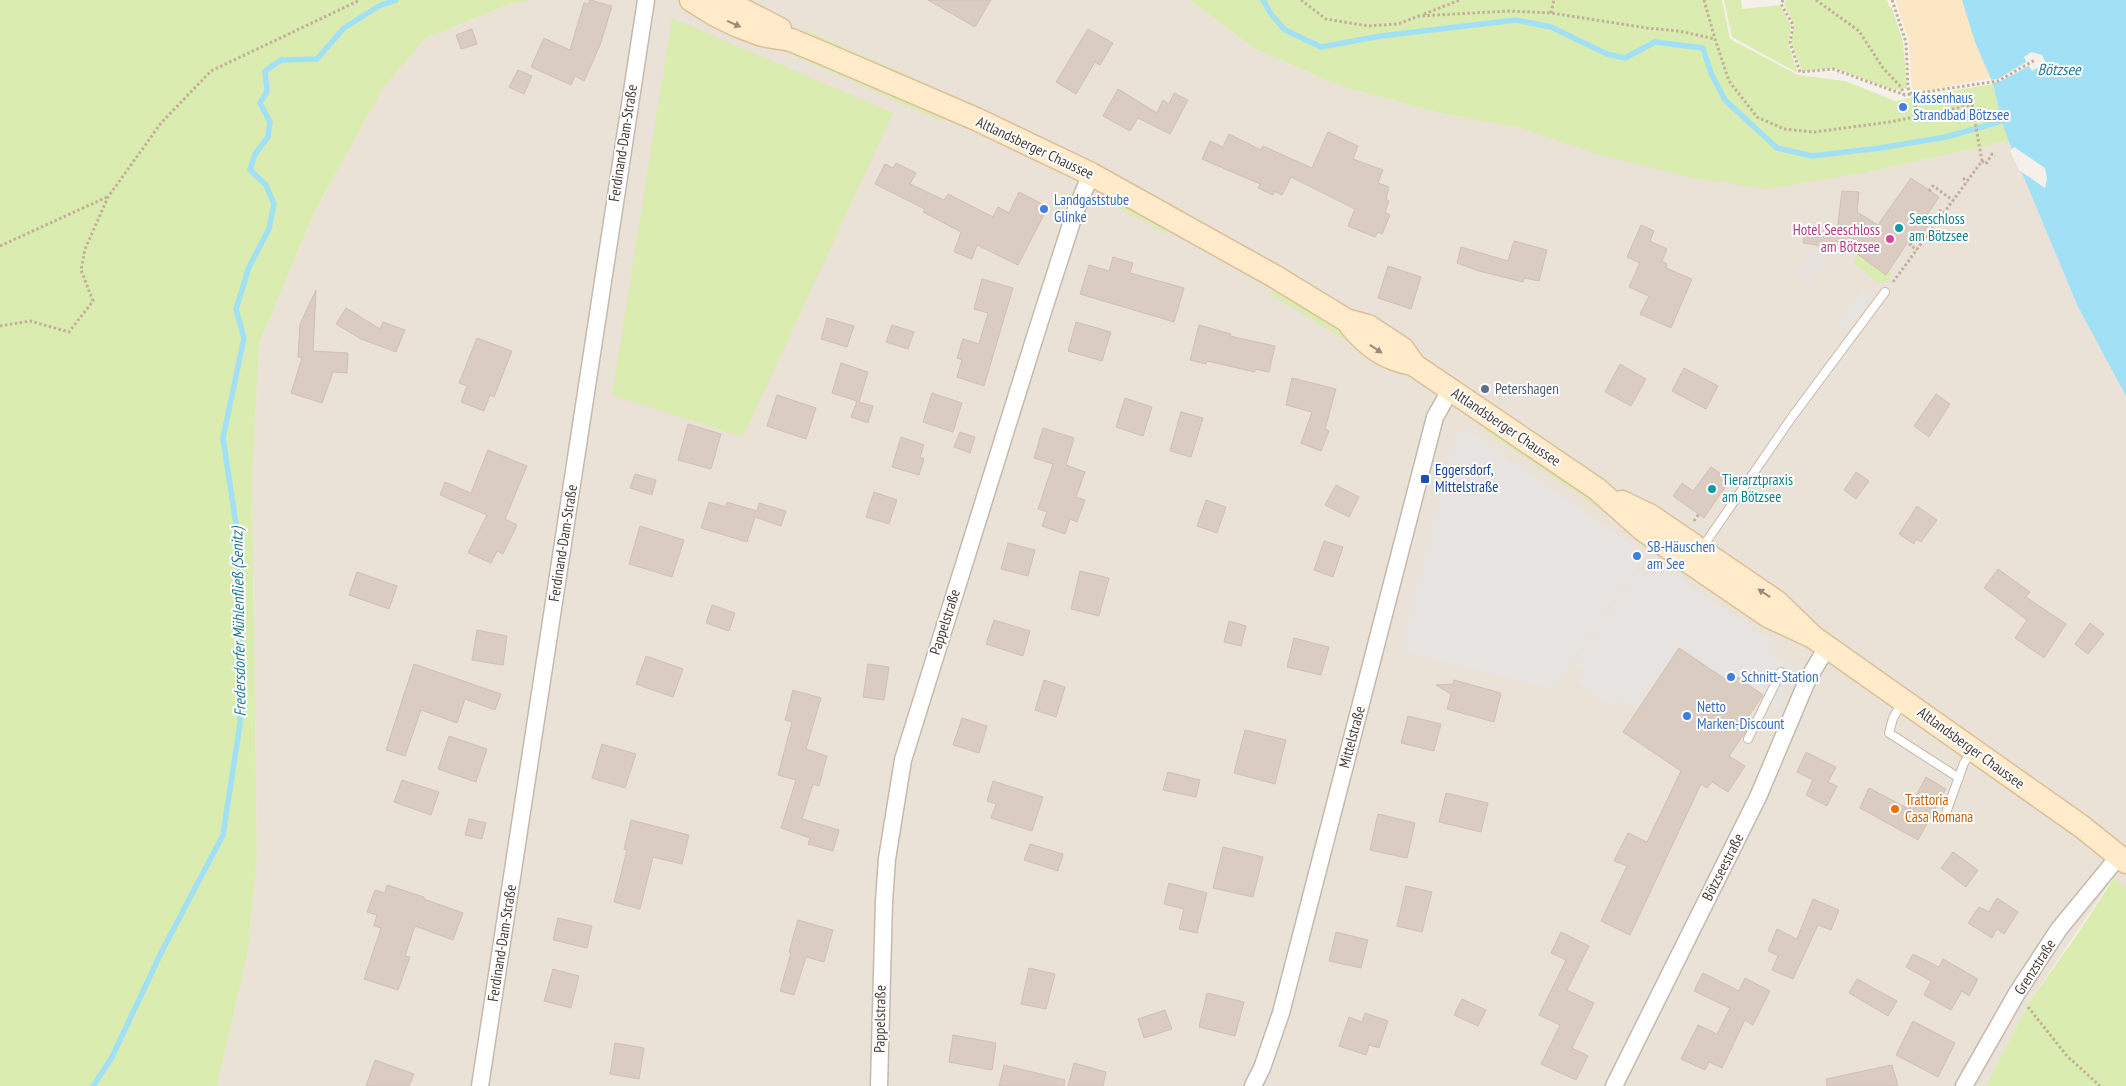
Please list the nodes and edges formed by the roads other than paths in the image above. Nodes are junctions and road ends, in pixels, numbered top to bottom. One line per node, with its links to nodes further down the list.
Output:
1 (646, 0): 17 (street, Ferdinand-Dam-Straße)
2 (691, 0): 4 (main road, Altlandsberger Chaussee, one-way to 4)
3 (708, 0): 4 (main road, Altlandsberger Chaussee)
4 (792, 40): 5 (main road, Altlandsberger Chaussee)
5 (1091, 174): 7 (main road, Altlandsberger Chaussee); 18 (street, Pappelstraße)
6 (1885, 292): 8 (lane)
7 (1451, 390): 8 (main road, Altlandsberger Chaussee); 19 (street, Mittelstraße)
8 (1696, 557): 9 (main road, Altlandsberger Chaussee)
9 (1820, 642): 11 (main road, Altlandsberger Chaussee); 20 (street, Bötzseestraße)
10 (1781, 672): 12 (lane)
11 (1905, 700): 13 (main road, Altlandsberger Chaussee); 14 (lane)
12 (1748, 739)
13 (1973, 748): 14 (lane); 16 (main road, Altlandsberger Chaussee)
14 (1959, 778): 15 (lane)
15 (1947, 810)
16 (2124, 860): 21 (street, Grenzstraße)
17 (480, 1086)
18 (879, 1086)
19 (1253, 1086)
20 (1614, 1086)
21 (1964, 1086)

